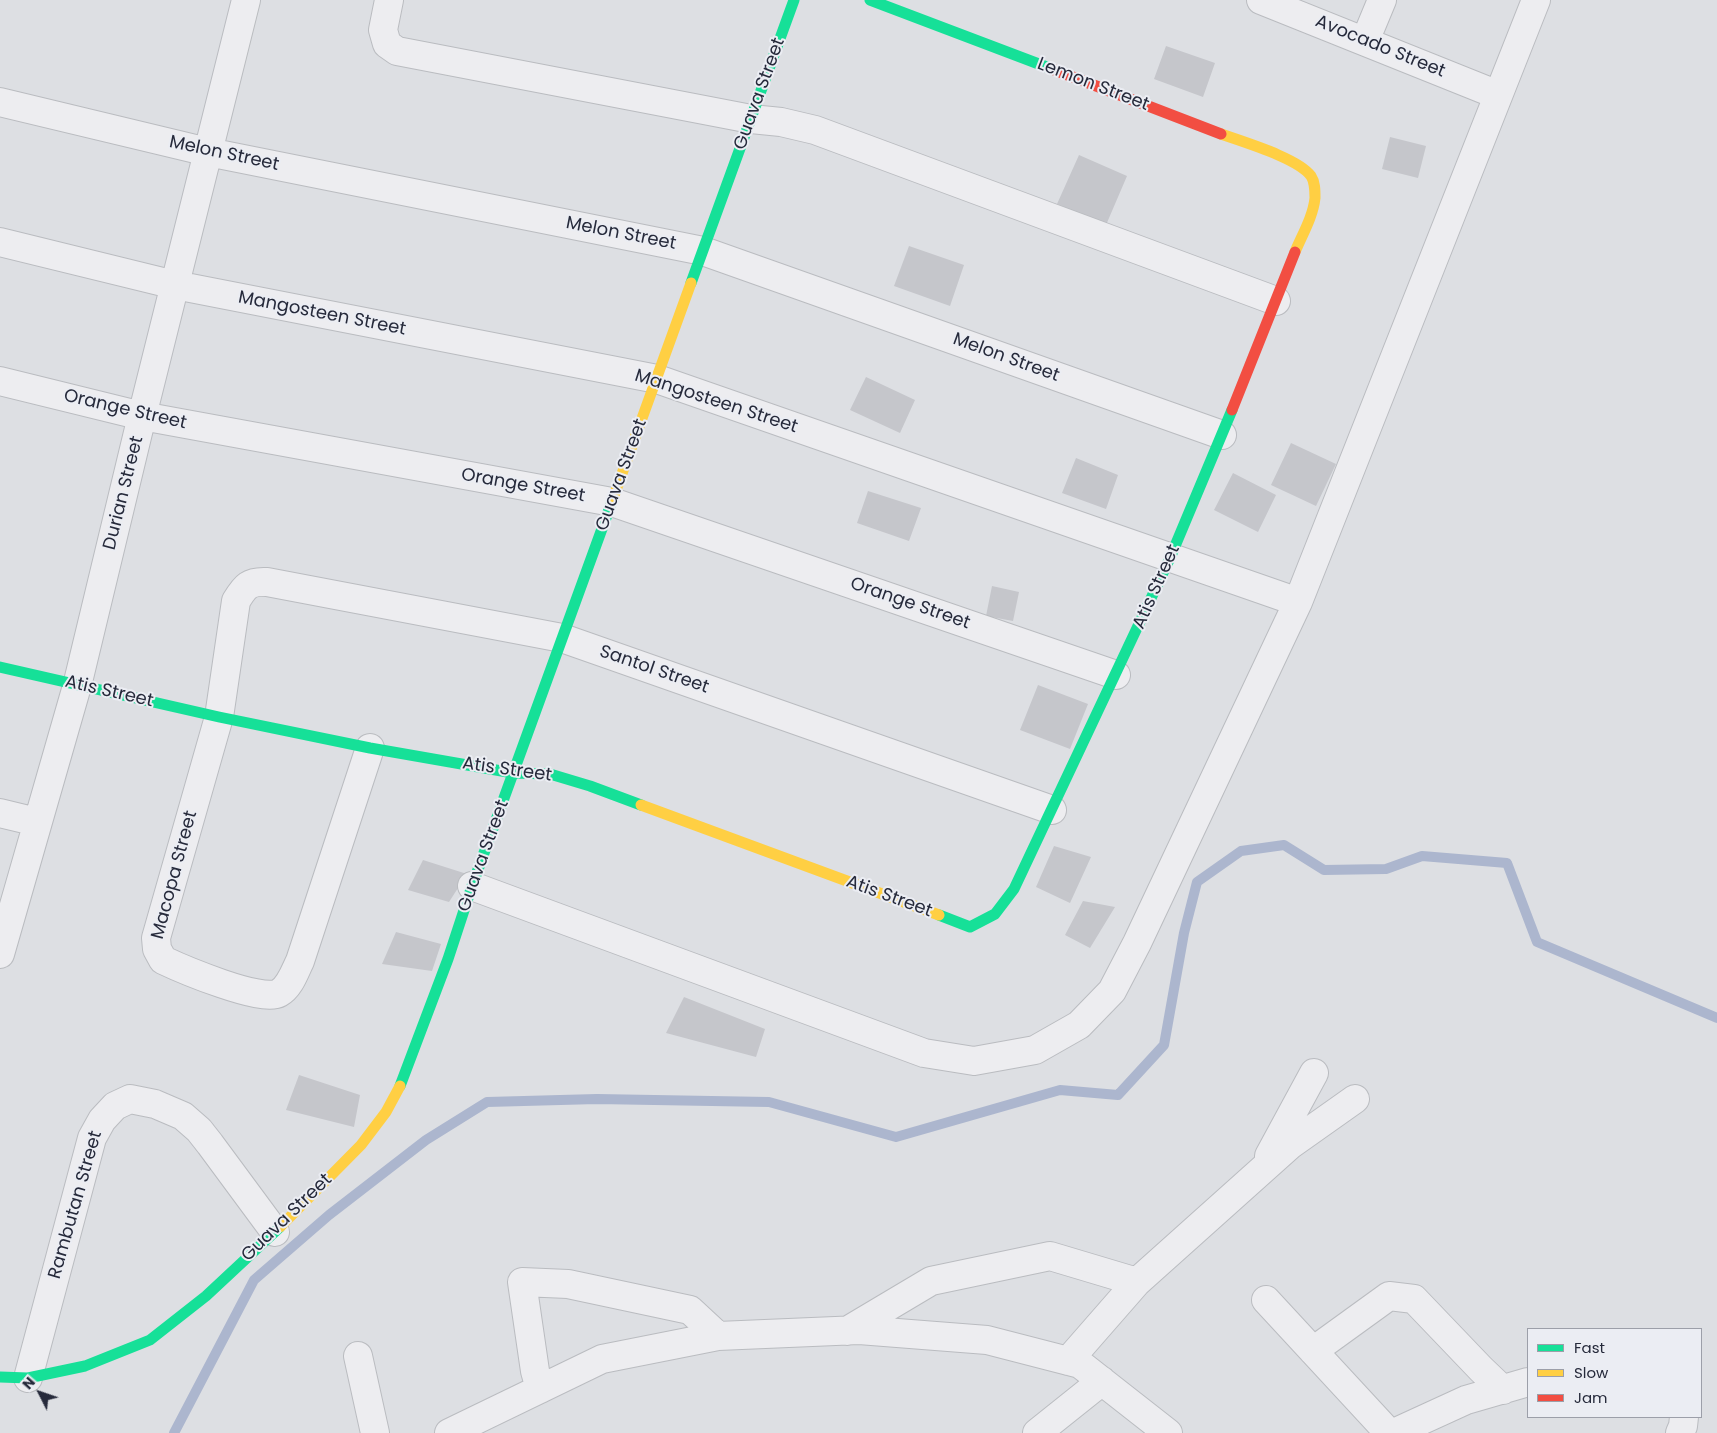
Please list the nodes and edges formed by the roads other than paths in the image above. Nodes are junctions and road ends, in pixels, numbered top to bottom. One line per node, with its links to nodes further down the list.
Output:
1 (246, 0): 12 (street, Durian Street)
2 (389, 0): 11 (street)
3 (794, 0): 11 (street, Guava Street)
4 (870, 0): 13 (street, Lemon Street)
5 (1261, 0): 8 (street, Avocado Street)
6 (1382, 0): 8 (street)
7 (1536, 0): 9 (street)
8 (1366, 41): 9 (street, Avocado Street)
9 (1498, 95): 25 (street)
10 (0, 102): 12 (street, Melon Street)
11 (751, 120): 15 (street, Guava Street); 17 (street)
12 (208, 152): 15 (street, Melon Street); 16 (street, Durian Street)
13 (1312, 176): 17 (street, Atis Street)
14 (0, 242): 16 (street, Mangosteen Street)
15 (703, 251): 18 (street, Guava Street); 21 (street, Melon Street)
16 (175, 285): 18 (street, Mangosteen Street); 20 (street, Durian Street)
17 (1276, 301): 21 (street, Atis Street)
18 (657, 379): 22 (street, Guava Street); 23 (street, Mangosteen Street)
19 (2, 389): 20 (street, Orange Street)
20 (142, 416): 22 (street, Orange Street); 29 (street, Durian Street)
21 (1222, 435): 23 (street, Atis Street)
22 (612, 502): 26 (street, Guava Street); 28 (street, Orange Street)
23 (1170, 558): 25 (street, Mangosteen Street); 28 (street, Atis Street)
24 (244, 588): 26 (street, Santol Street); 30 (street, Macopa Street)
25 (1298, 602): 36 (street)
26 (562, 638): 32 (street, Guava Street); 33 (street, Santol Street)
27 (0, 667): 29 (street, Atis Street)
28 (1116, 675): 33 (street, Atis Street)
29 (77, 686): 30 (street, Atis Street); 35 (street, Durian Street)
30 (219, 716): 31 (street, Atis Street); 31 (street, Macopa Street)
31 (370, 748): 32 (street, Atis Street)
32 (514, 773): 33 (street, Atis Street); 36 (street, Guava Street)
33 (1052, 810)
34 (0, 813): 35 (street)
35 (37, 822): 37 (street, Durian Street)
36 (472, 886): 41 (street, Guava Street)
37 (0, 954)
38 (1314, 1073): 40 (street)
39 (1355, 1099): 40 (street)
40 (1262, 1170): 42 (street)
41 (275, 1232): 50 (street, Guava Street); 50 (street, Rambutan Street)
42 (1137, 1282): 44 (street); 48 (street)
43 (1266, 1300): 46 (street)
44 (847, 1331): 45 (street); 48 (street)
45 (718, 1336): 53 (street); 53 (street)
46 (1313, 1351): 52 (street); 59 (street)
47 (358, 1356): 55 (street)
48 (1068, 1361): 51 (street)
49 (0, 1377): 50 (street, Guava Street)
50 (28, 1378)
51 (1102, 1381): 57 (street); 58 (street)
52 (1516, 1386): 60 (street)
53 (540, 1389): 56 (street)
54 (1684, 1418): 61 (street)
55 (375, 1433)
56 (449, 1433)
57 (1037, 1433)
58 (1168, 1433)
59 (1389, 1433)
60 (1394, 1433)
61 (1680, 1433)

